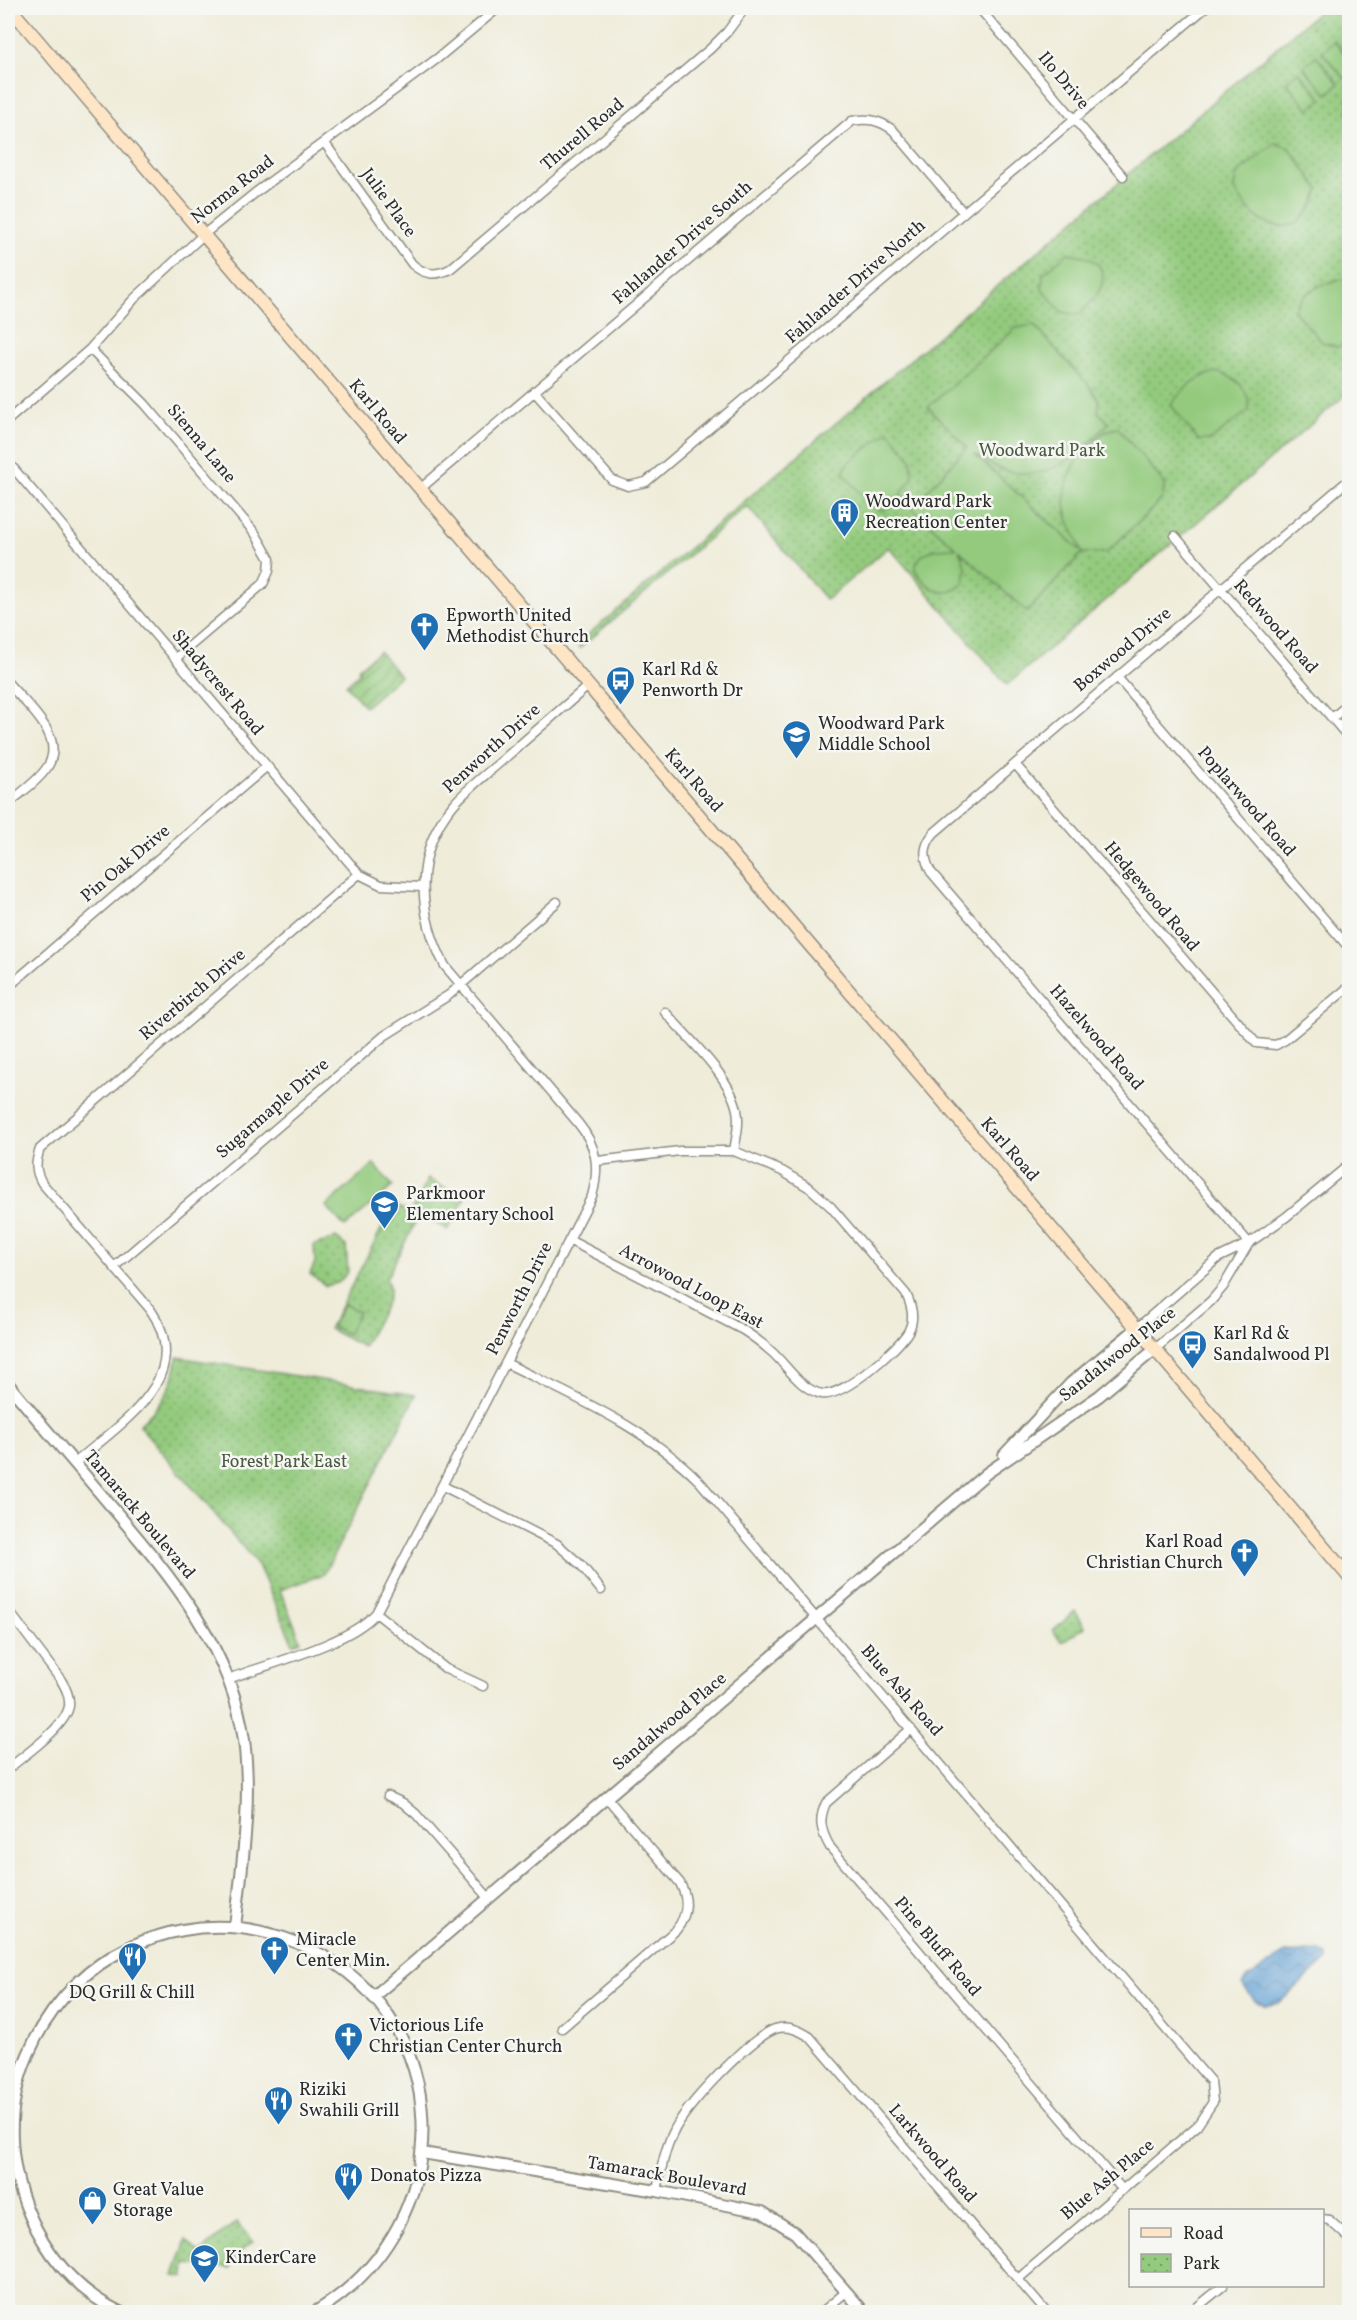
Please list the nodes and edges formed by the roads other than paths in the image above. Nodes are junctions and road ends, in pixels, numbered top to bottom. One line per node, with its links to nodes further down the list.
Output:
1 (10, 8): 10 (main road, Karl Road)
2 (498, 8): 7 (street, Norma Road)
3 (745, 8): 11 (street, Thurell Road)
4 (1205, 8): 6 (street, Fahlander Drive North)
5 (983, 9): 6 (street, Ilo Drive)
6 (1074, 119): 8 (street, Ilo Drive); 9 (street, Fahlander Drive North)
7 (324, 142): 10 (street, Norma Road); 11 (street, Julie Place)
8 (1123, 176)
9 (963, 212): 13 (street, Fahlander Drive South); 13 (street, Fahlander Drive North)
10 (203, 235): 12 (street, Norma Road); 17 (main road, Karl Road)
11 (432, 274)
12 (90, 349): 14 (street, Norma Road); 20 (street, Sienna Lane)
13 (534, 391): 17 (street, Fahlander Drive South)
14 (8, 420)
15 (8, 462): 20 (street, Shadycrest Road)
16 (1350, 479): 19 (street, Boxwood Drive)
17 (420, 489): 23 (main road, Karl Road)
18 (1175, 536): 19 (street, Redwood Road)
19 (1221, 589): 21 (street, Boxwood Drive); 25 (street, Redwood Road)
20 (176, 658): 28 (street, Shadycrest Road)
21 (1117, 677): 27 (street, Boxwood Drive); 34 (street, Poplarwood Road)
22 (8, 683): 29 (street)
23 (588, 686): 32 (street, Penworth Drive); 45 (main road, Karl Road)
24 (1350, 703): 25 (street)
25 (1332, 718): 26 (street, Redwood Road)
26 (1350, 739)
27 (1015, 764): 30 (street, Boxwood Drive); 36 (street, Hedgewood Road)
28 (266, 767): 31 (street, Shadycrest Road); 37 (street, Pin Oak Drive)
29 (8, 804)
30 (924, 852): 43 (street, Hazelwood Road)
31 (359, 874): 32 (street, Shadycrest Road); 44 (street, Riverbirch Drive)
32 (422, 887): 35 (street, Penworth Drive)
33 (557, 902): 35 (street, Sugarmaple Drive)
34 (1350, 949)
35 (460, 985): 40 (street, Penworth Drive); 44 (street, Sugarmaple Drive)
36 (1350, 986)
37 (8, 987)
38 (665, 1012): 39 (street)
39 (734, 1151): 40 (street); 42 (street, Arrowood Loop East)
40 (598, 1161): 42 (street, Penworth Drive)
41 (1350, 1164): 43 (street, Sandalwood Place)
42 (569, 1240): 47 (street, Penworth Drive)
43 (1249, 1243): 45 (street, Sandalwood Place); 46 (street, Sandalwood Place)
44 (114, 1267): 49 (street)
45 (1136, 1329): 46 (main road, Karl Road); 50 (street, Sandalwood Place)
46 (1154, 1350): 50 (street, Sandalwood Place); 52 (main road, Karl Road)
47 (506, 1363): 51 (street, Penworth Drive); 56 (street, Blue Ash Road)
48 (10, 1392): 49 (street, Tamarack Boulevard)
49 (75, 1463): 57 (street, Tamarack Boulevard)
50 (987, 1473): 56 (street, Sandalwood Place)
51 (443, 1486): 53 (street); 55 (street, Penworth Drive)
52 (1350, 1578)
53 (601, 1590)
54 (8, 1610): 60 (street)
55 (376, 1612): 57 (street, Penworth Drive); 58 (street)
56 (817, 1618): 59 (street, Blue Ash Road); 62 (street, Sandalwood Place)
57 (228, 1678): 64 (street, Tamarack Boulevard)
58 (483, 1686)
59 (911, 1729): 67 (street, Blue Ash Road); 70 (street, Pine Bluff Road)
60 (8, 1769)
61 (388, 1796): 63 (street)
62 (607, 1798): 63 (street, Sandalwood Place); 66 (street)
63 (489, 1898): 65 (street, Sandalwood Place)
64 (235, 1927): 65 (street); 68 (street)
65 (374, 1997): 69 (street)
66 (562, 2028)
67 (1213, 2102): 70 (street, Blue Ash Place)
68 (10, 2137): 77 (street)
69 (422, 2153): 71 (street, Tamarack Boulevard); 78 (street)
70 (1122, 2189): 74 (street, Blue Ash Place)
71 (657, 2191): 74 (street, Larkwood Road); 76 (street, Tamarack Boulevard)
72 (1324, 2219): 73 (street)
73 (1350, 2239)
74 (1018, 2279): 81 (street, Larkwood Road)
75 (1222, 2287): 82 (street)
76 (846, 2292): 79 (street); 80 (street, Tamarack Boulevard)
77 (120, 2313)
78 (315, 2313)
79 (822, 2313)
80 (864, 2313)
81 (1046, 2313)
82 (1191, 2313)

